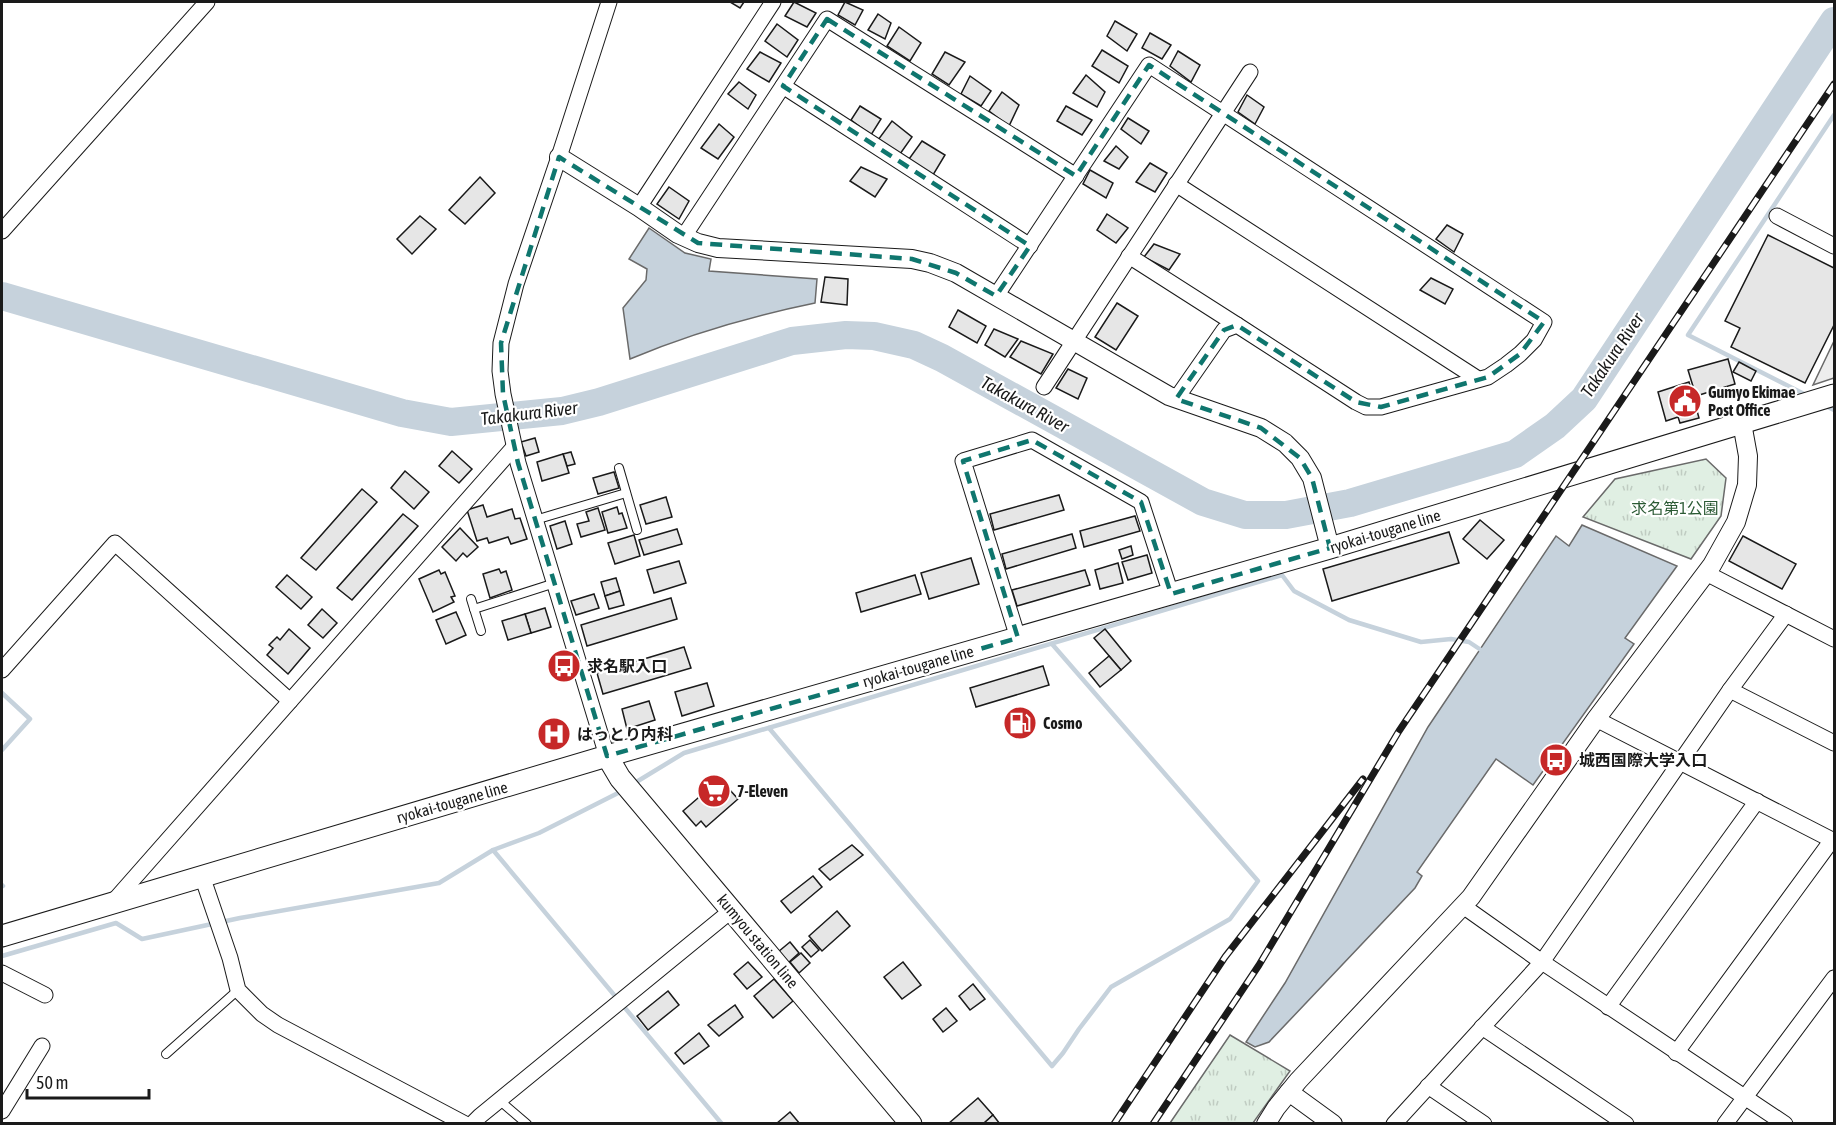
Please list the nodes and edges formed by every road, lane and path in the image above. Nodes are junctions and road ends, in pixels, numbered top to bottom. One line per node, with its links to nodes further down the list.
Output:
1 (207, 2): 12 (street)
2 (609, 2): 7 (street)
3 (773, 2): 10 (street)
4 (1250, 72): 6 (street)
5 (783, 86): 8 (street); 13 (street); 14 (street)
6 (1222, 113): 8 (street); 9 (street); 20 (street)
7 (559, 157): 10 (street); 25 (street)
8 (1076, 176): 14 (street)
9 (1176, 184): 16 (street); 20 (street)
10 (639, 207): 13 (street)
11 (1777, 216): 15 (street)
12 (2, 231)
13 (684, 236): 17 (street)
14 (1030, 246): 17 (street)
15 (1834, 246)
16 (1130, 256): 18 (street); 19 (street)
17 (996, 296): 19 (street)
18 (1237, 325): 20 (street); 23 (street)
19 (1074, 341): 21 (street); 23 (street)
20 (1478, 379)
21 (1044, 387)
22 (1834, 395): 24 (main road, ryokai-tougane line)
23 (1176, 399): 30 (street)
24 (1742, 423): 30 (main road, ryokai-tougane line); 31 (street)
25 (514, 447): 28 (street); 42 (street)
26 (619, 468): 27 (lane)
27 (626, 493): 28 (lane); 29 (lane)
28 (535, 520): 32 (street)
29 (637, 530)
30 (1328, 539): 33 (main road, ryokai-tougane line)
31 (1706, 573): 36 (street); 43 (street)
32 (555, 583): 35 (lane); 45 (street)
33 (1171, 594): 38 (main road, ryokai-tougane line); 38 (street)
34 (471, 599): 35 (lane)
35 (474, 609): 37 (lane)
36 (1786, 614): 39 (street); 41 (street)
37 (481, 631)
38 (1018, 638): 45 (main road, ryokai-tougane line)
39 (1834, 639)
40 (2, 670): 42 (street)
41 (1730, 690): 44 (street); 46 (street)
42 (290, 701): 50 (street)
43 (1596, 719): 46 (street); 51 (street)
44 (1834, 743)
45 (608, 756): 49 (main road, ryokai-tougane line); 52 (main road, kumyou station line)
46 (1680, 762): 47 (street); 54 (street)
47 (1757, 801): 48 (street); 59 (street)
48 (1833, 840): 62 (street)
49 (202, 876): 50 (main road, ryokai-tougane line); 57 (street)
50 (111, 904): 53 (main road, ryokai-tougane line)
51 (1463, 906): 54 (street); 65 (street)
52 (732, 910): 67 (street); 72 (main road, kumyou station line)
53 (2, 936)
54 (1542, 962): 59 (street); 60 (street)
55 (2, 973): 58 (street)
56 (1834, 978): 66 (street)
57 (238, 990): 63 (lane); 69 (street)
58 (45, 995)
59 (1608, 1007): 62 (street)
60 (1482, 1027): 64 (street); 77 (street)
61 (42, 1046): 68 (street)
62 (1676, 1053): 66 (street)
63 (166, 1054)
64 (1428, 1086): 75 (street); 76 (street)
65 (1289, 1092): 73 (street); 74 (street)
66 (1746, 1096): 78 (street); 79 (street)
67 (499, 1100): 70 (street); 71 (lane)
68 (2, 1111)
69 (465, 1124)
70 (472, 1124)
71 (527, 1124)
72 (911, 1124)
73 (1266, 1124)
74 (1333, 1124)
75 (1394, 1124)
76 (1484, 1124)
77 (1626, 1124)
78 (1725, 1124)
79 (1785, 1124)

